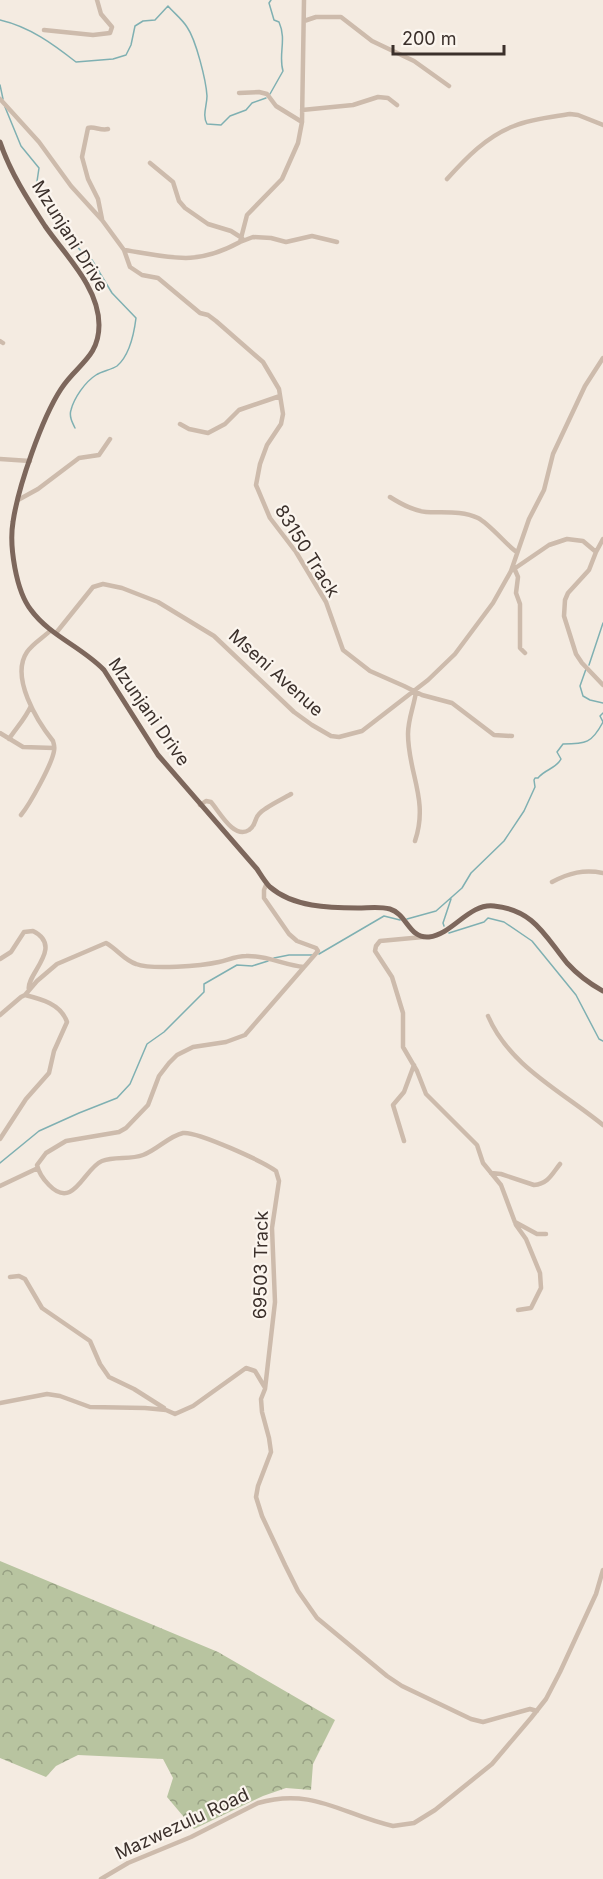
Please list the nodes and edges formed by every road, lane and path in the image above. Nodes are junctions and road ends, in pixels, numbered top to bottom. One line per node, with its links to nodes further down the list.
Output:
1 (97, 0): 4 (street)
2 (304, 0): 3 (street)
3 (304, 21): 5 (street); 9 (street)
4 (44, 30)
5 (449, 86)
6 (239, 93): 10 (street)
7 (2, 101): 16 (street, 83150 Track)
8 (397, 105): 9 (street)
9 (302, 110): 10 (street)
10 (302, 122): 17 (street)
11 (603, 125): 15 (street)
12 (108, 129): 16 (street)
13 (0, 142): 25 (main road, Mzunjani Drive)
14 (150, 163): 17 (street)
15 (447, 179)
16 (102, 220): 19 (street, 83150 Track)
17 (241, 240): 18 (street); 19 (street)
18 (337, 242)
19 (124, 250): 21 (street, 83150 Track)
20 (603, 358): 29 (street)
21 (280, 396): 22 (street); 35 (street, 83150 Track)
22 (180, 424)
23 (110, 439): 27 (street)
24 (0, 459): 25 (street)
25 (30, 461): 27 (main road, Mzunjani Drive)
26 (390, 497): 29 (street)
27 (18, 500): 32 (main road, Mzunjani Drive)
28 (603, 539): 30 (street)
29 (517, 552): 31 (street)
30 (596, 552): 31 (street, Mseni Avenue); 34 (street)
31 (513, 570): 33 (street); 35 (street, Mseni Avenue)
32 (53, 632): 35 (street, Mseni Avenue); 36 (street); 42 (main road, Mzunjani Drive)
33 (525, 653)
34 (603, 685)
35 (415, 692): 38 (street, 83150 Track); 44 (street)
36 (31, 706): 39 (street); 40 (street)
37 (0, 733): 39 (street)
38 (512, 736)
39 (9, 739): 40 (street)
40 (54, 748): 43 (street)
41 (291, 794): 42 (street)
42 (200, 805): 47 (main road, Mzunjani Drive)
43 (21, 815)
44 (415, 841)
45 (603, 873): 46 (street)
46 (552, 882)
47 (268, 886): 48 (main road, Mzunjani Drive); 50 (street)
48 (426, 937): 52 (main road); 56 (street)
49 (0, 959): 51 (street)
50 (304, 967): 51 (street); 61 (street)
51 (29, 990): 53 (street)
52 (603, 991)
53 (25, 995): 54 (street); 58 (street)
54 (0, 1015)
55 (488, 1016): 57 (street)
56 (414, 1065): 59 (street); 62 (street)
57 (603, 1125)
58 (0, 1139)
59 (404, 1141)
60 (560, 1164): 62 (street)
61 (38, 1168): 63 (street); 68 (street, 69503 Track)
62 (491, 1173): 64 (street)
63 (0, 1186)
64 (515, 1222): 65 (street); 67 (street)
65 (546, 1234)
66 (10, 1277): 70 (street)
67 (518, 1310)
68 (265, 1389): 70 (street); 72 (street, 69503 Track)
69 (0, 1403): 70 (street)
70 (166, 1410)
71 (603, 1570): 72 (street, Mazwezulu Road)
72 (537, 1711): 73 (street, Mazwezulu Road)
73 (101, 1879)

